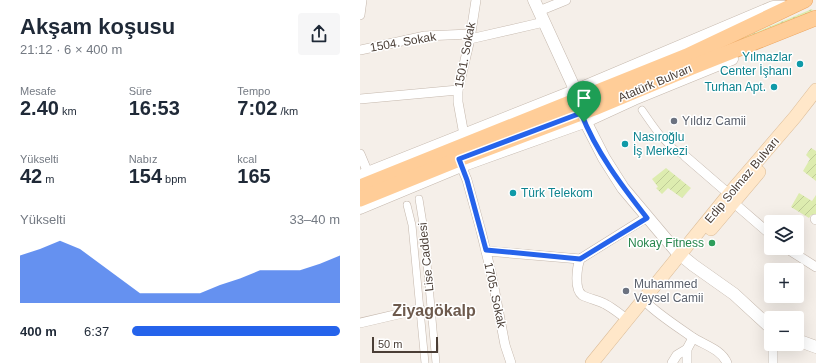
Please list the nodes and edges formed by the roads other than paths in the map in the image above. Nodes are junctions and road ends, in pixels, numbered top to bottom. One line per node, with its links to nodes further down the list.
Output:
1 (362, 0): 6 (street)
2 (476, 0): 9 (street, 1501. Sokak)
3 (566, 0): 5 (street)
4 (799, 3): 15 (main road, Atatürk Bulvarı)
5 (536, 5): 8 (street)
6 (360, 14)
7 (814, 20): 15 (main road, Atatürk Bulvarı)
8 (544, 22): 9 (street, 1504. Sokak); 15 (street)
9 (470, 36): 10 (street, 1504. Sokak); 11 (street, 1501. Sokak)
10 (360, 50)
11 (458, 90): 13 (street); 17 (street, 1501. Sokak)
12 (816, 90): 23 (main road, Edip Solmaz Bulvarı)
13 (360, 99)
14 (816, 103): 23 (main road, Edip Solmaz Bulvarı)
15 (579, 107): 17 (street); 20 (main road, Atatürk Bulvarı); 22 (main road, Atatürk Bulvarı); 28 (street)
16 (642, 110): 19 (street)
17 (464, 135): 21 (street)
18 (360, 154): 21 (street)
19 (686, 156): 23 (street)
20 (460, 163): 24 (main road, Atatürk Bulvarı); 27 (street); 30 (street, 1705. Sokak)
21 (364, 174)
22 (360, 187)
23 (731, 198): 29 (street); 32 (main road, Edip Solmaz Bulvarı)
24 (360, 199)
25 (419, 199): 46 (street, Lise Caddesi)
26 (407, 205): 36 (street)
27 (360, 208)
28 (647, 218): 32 (street); 33 (street)
29 (764, 229)
30 (486, 250): 33 (street); 47 (street, 1705. Sokak)
31 (797, 255): 34 (street)
32 (683, 257): 35 (main road, Edip Solmaz Bulvarı); 37 (main road, Edip Solmaz Bulvarı); 38 (street)
33 (580, 259): 37 (street)
34 (816, 267)
35 (649, 305): 40 (street); 49 (main road, Edip Solmaz Bulvarı)
36 (420, 309): 39 (street); 45 (street)
37 (628, 320): 48 (main road, Edip Solmaz Bulvarı)
38 (764, 322)
39 (360, 324)
40 (693, 338): 43 (street); 52 (street)
41 (804, 343): 42 (street)
42 (816, 347)
43 (687, 349): 50 (street); 51 (street)
44 (773, 351): 53 (street)
45 (424, 363)
46 (436, 363)
47 (511, 363)
48 (592, 363)
49 (603, 363)
50 (672, 363)
51 (687, 363)
52 (727, 363)
53 (773, 363)

